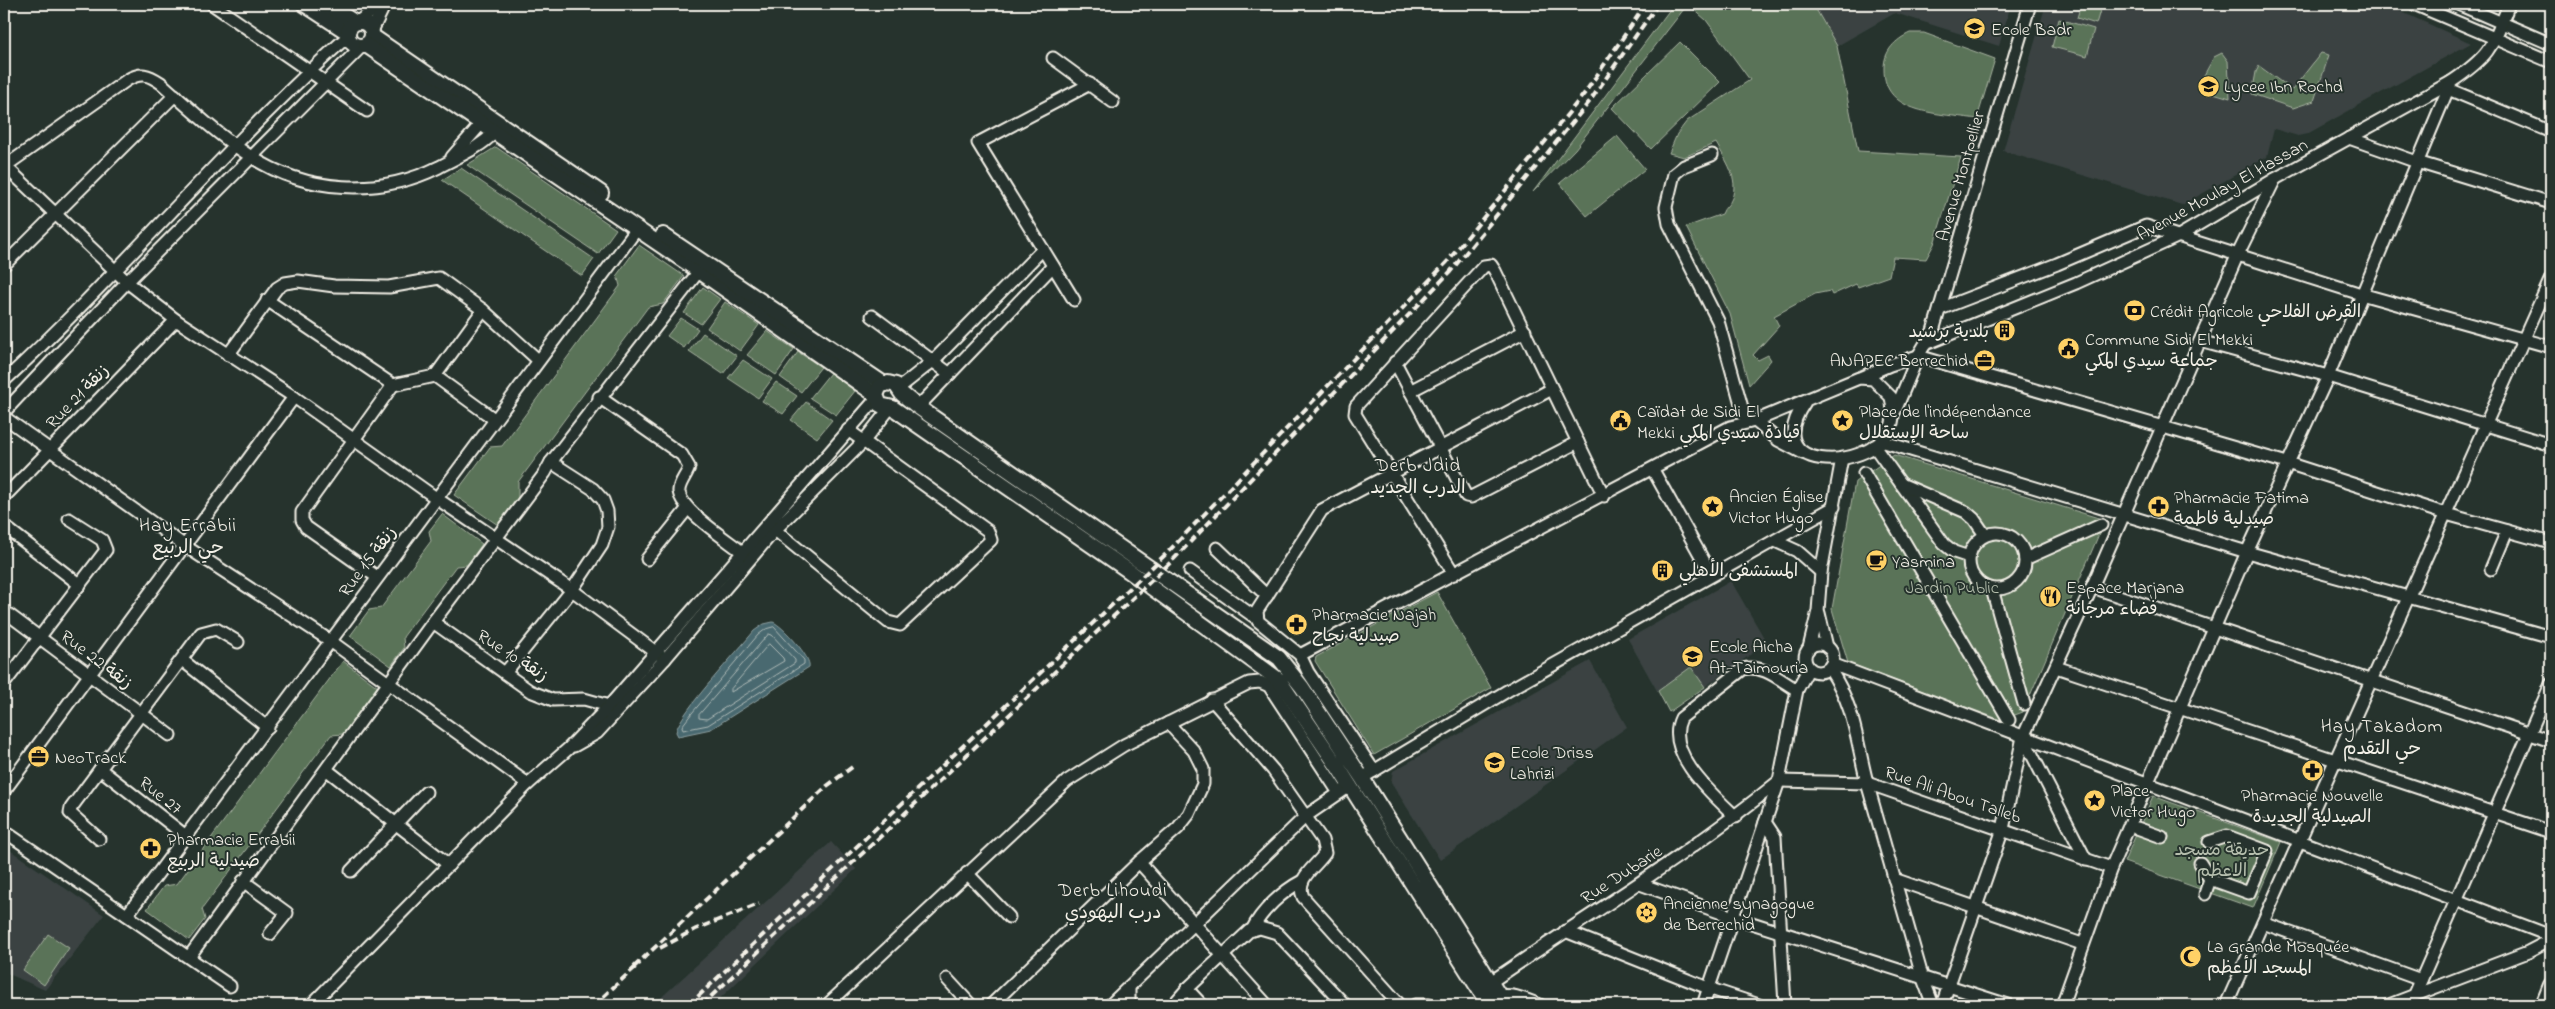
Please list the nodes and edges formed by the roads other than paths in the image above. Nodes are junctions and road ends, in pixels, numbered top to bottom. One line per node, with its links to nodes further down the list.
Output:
1 (212, 4): 16 (street)
2 (304, 4): 10 (main road)
3 (326, 4): 10 (main road)
4 (384, 4): 10 (street); 12 (street)
5 (2030, 4): 49 (street, Avenue Montpellier)
6 (2414, 4): 11 (street)
7 (2458, 4): 9 (street)
8 (2509, 4): 9 (street, Avenue Moulay El Hassan)
9 (2502, 22): 11 (street, Avenue Moulay El Hassan); 13 (street)
10 (352, 28): 12 (main road); 12 (main road); 16 (street)
11 (2495, 38): 15 (street); 19 (street, Avenue Moulay El Hassan)
12 (368, 40): 17 (street); 23 (main road); 72 (main road)
13 (2551, 44)
14 (1053, 58): 18 (street)
15 (2551, 62)
16 (309, 71): 17 (street); 27 (street)
17 (324, 82): 22 (street); 29 (street)
18 (1090, 84): 21 (street); 38 (street)
19 (2449, 85): 24 (street); 26 (street, Avenue Moulay El Hassan); 31 (street)
20 (175, 96): 27 (street); 32 (street); 35 (street)
21 (1113, 102)
22 (367, 111)
23 (481, 124): 25 (main road); 30 (street)
24 (2551, 132)
25 (494, 133): 30 (street); 36 (main road)
26 (2349, 138): 31 (street); 33 (street, Avenue Moulay El Hassan)
27 (235, 145): 29 (street); 42 (street)
28 (1712, 155): 82 (street)
29 (250, 156): 30 (street); 45 (street)
30 (447, 162)
31 (2417, 162): 34 (street); 46 (street)
32 (4, 166): 35 (street)
33 (2275, 179): 37 (street, Avenue Moulay El Hassan); 39 (street)
34 (2551, 203)
35 (54, 214): 40 (street); 42 (street)
36 (637, 229): 43 (main road); 60 (street, Rue 15 زنقة)
37 (2177, 237): 39 (street); 49 (street); 56 (street, Avenue Moulay El Hassan)
38 (1043, 249): 41 (street); 61 (street)
39 (2238, 254): 46 (street); 55 (street)
40 (4, 265)
41 (1053, 266): 48 (street); 63 (street)
42 (114, 270): 45 (street); 67 (street)
43 (699, 271): 72 (main road); 74 (street)
44 (2551, 278): 54 (street)
45 (127, 282): 52 (street); 78 (street)
46 (2361, 294): 54 (street); 65 (street)
47 (267, 300): 50 (street); 58 (street); 68 (street)
48 (1074, 300)
49 (1940, 309): 56 (street, Avenue Montpellier)
50 (483, 310): 60 (street); 64 (street)
51 (872, 316): 61 (street)
52 (176, 320): 58 (street); 92 (street, Rue 21 زنقة)
53 (1525, 331): 62 (street); 69 (street); 71 (street)
54 (2524, 340): 57 (street); 83 (street)
55 (2200, 341): 65 (street); 84 (street)
56 (1928, 343): 59 (street, Avenue Montpellier)
57 (2551, 347)
58 (228, 355): 73 (street)
59 (1918, 356): 66 (street); 81 (street, Avenue Montpellier); 84 (street)
60 (538, 360): 80 (street, Rue 15 زنقة)
61 (934, 361): 63 (street); 70 (street)
62 (1395, 362): 71 (street); 98 (street)
63 (950, 374): 76 (street)
64 (435, 376): 68 (street); 80 (street)
65 (2328, 376): 83 (street); 96 (street)
66 (1859, 378): 75 (street); 81 (street)
67 (4, 381)
68 (393, 385): 86 (street)
69 (1552, 389): 88 (street); 91 (street)
70 (900, 391): 72 (main road); 76 (main road); 77 (main road)
71 (1410, 391): 91 (street)
72 (879, 393): 77 (main road); 85 (street)
73 (294, 397): 86 (street); 117 (street)
74 (600, 397): 95 (street); 105 (street)
75 (1805, 402): 82 (street); 93 (street)
76 (918, 407): 177 (main road)
77 (891, 408): 87 (street); 182 (main road)
78 (4, 412)
79 (4, 416): 92 (street)
80 (494, 419): 103 (street, Rue 15 زنقة)
81 (1892, 420): 89 (street)
82 (1751, 422): 93 (street); 97 (street)
83 (2485, 426): 90 (street); 107 (street)
84 (2162, 427): 96 (street); 106 (street)
85 (848, 430): 87 (street); 120 (street)
86 (355, 440): 103 (street); 129 (street)
87 (863, 442): 111 (street); 111 (street)
88 (1578, 442): 91 (street); 101 (street)
89 (1878, 443): 94 (street); 100 (street); 106 (street)
90 (2551, 445)
91 (1440, 447): 98 (street)
92 (48, 450): 102 (street, Rue 21 زنقة); 117 (street)
93 (1805, 454): 94 (street)
94 (1842, 458): 104 (street)
95 (551, 462): 114 (street); 133 (street)
96 (2287, 463): 107 (street); 119 (street)
97 (1653, 470): 101 (street); 128 (street)
98 (1391, 472): 127 (street); 134 (street)
99 (1864, 473): 166 (street)
100 (1901, 484): 113 (street); 121 (street)
101 (1604, 496): 127 (street)
102 (4, 497)
103 (436, 498): 114 (street); 129 (street, Rue 15 زنقة)
104 (1834, 507): 115 (street); 126 (street)
105 (688, 508): 120 (street); 122 (street)
106 (2124, 514): 119 (street); 131 (street)
107 (2446, 514): 112 (street); 135 (street)
108 (69, 518): 130 (street)
109 (2101, 525): 123 (street)
110 (4, 526): 130 (street)
111 (775, 530): 120 (street)
112 (2506, 531): 116 (street); 124 (street)
113 (1985, 535): 121 (street); 123 (street)
114 (496, 539): 133 (street); 139 (street)
115 (1775, 541): 126 (street); 128 (street)
116 (2551, 543)
117 (185, 546): 143 (street); 155 (street)
118 (1217, 548): 134 (street)
119 (2247, 552): 135 (street); 140 (street)
120 (746, 555): 147 (street); 149 (street)
121 (1969, 557): 132 (street)
122 (648, 559)
123 (2025, 559): 132 (street)
124 (2491, 569)
125 (1190, 571): 138 (street)
126 (1821, 572): 136 (street)
127 (1454, 574): 148 (street)
128 (1711, 574): 177 (street)
129 (377, 577): 143 (street, Rue 15 زنقة)
130 (80, 585): 141 (street)
131 (2092, 587): 140 (street); 152 (street)
132 (1992, 589): 162 (street)
133 (572, 590): 147 (street); 154 (street)
134 (1267, 596): 138 (street)
135 (2407, 597): 142 (street); 156 (street)
136 (1818, 611): 145 (street); 146 (street)
137 (4, 612): 141 (street, Rue 22 زنقة)
138 (1256, 618): 148 (street)
139 (433, 622): 154 (street, Rue 10 زنقة); 158 (street)
140 (2214, 628): 156 (street); 164 (street)
141 (40, 638): 155 (street, Rue 22 زنقة); 157 (street)
142 (2551, 638)
143 (329, 640): 158 (street); 168 (street, Rue 15 زنقة)
144 (238, 642): 150 (street)
145 (1827, 647): 146 (street); 151 (street)
146 (1809, 648): 153 (street)
147 (656, 651): 149 (street); 163 (street)
148 (1300, 655): 177 (street)
149 (665, 659): 173 (street)
150 (182, 660): 165 (street); 168 (street)
151 (1830, 666): 153 (street); 171 (street); 179 (street)
152 (2056, 667): 164 (street); 171 (street)
153 (1809, 668): 160 (street)
154 (505, 673): 163 (street, Rue 10 زنقة)
155 (90, 676): 165 (street, Rue 22 زنقة); 183 (street)
156 (2371, 681): 169 (street); 174 (street)
157 (4, 684)
158 (390, 684): 176 (street); 180 (street)
159 (2551, 684): 169 (street)
160 (1797, 690): 178 (street); 187 (street)
161 (1212, 700): 167 (street); 182 (street); 186 (street)
162 (2024, 704)
163 (609, 706): 173 (street)
164 (2180, 708): 174 (street); 181 (street)
165 (141, 714): 170 (street, Rue 22 زنقة); 175 (street)
166 (2009, 720)
167 (1168, 723): 202 (street); 208 (street)
168 (268, 728): 195 (street, Rue 15 زنقة)
169 (2528, 734): 172 (street); 185 (street)
170 (170, 735)
171 (2023, 737): 181 (street); 192 (street); 201 (street)
172 (2551, 742)
173 (568, 749): 180 (street)
174 (2335, 760): 185 (street); 199 (street)
175 (103, 764): 195 (street, Rue 27); 198 (street)
176 (327, 770): 190 (street); 212 (street)
177 (1368, 774): 238 (main road)
178 (1779, 781): 179 (street, Rue Ali Abou Talleb); 187 (street, Rue Dubarie); 188 (street)
179 (1867, 783): 192 (street, Rue Ali Abou Talleb); 210 (street)
180 (528, 784): 204 (street)
181 (2147, 784): 199 (street); 205 (street)
182 (1344, 790): 186 (street); 238 (main road)
183 (4, 791)
184 (426, 792): 190 (street)
185 (2494, 812): 194 (street); 216 (street)
186 (1306, 816): 213 (street); 222 (street)
187 (1736, 816): 214 (street, Rue Dubarie)
188 (1765, 822): 220 (street); 225 (street)
189 (2232, 822): 196 (street)
190 (395, 823): 204 (street); 206 (street)
191 (2137, 828): 197 (street)
192 (2003, 829): 201 (street, Rue Ali Abou Talleb); 217 (street)
193 (4, 831): 218 (street)
194 (2551, 832)
195 (187, 836): 218 (street, Rue 15 زنقة)
196 (2226, 836): 200 (street); 207 (street)
197 (2162, 837)
198 (99, 839)
199 (2299, 841): 216 (street); 221 (street)
200 (2209, 842)
201 (2086, 860): 205 (street, Rue Ali Abou Talleb)
202 (1139, 862): 222 (street); 246 (street)
203 (2200, 863): 211 (street)
204 (449, 864): 243 (street)
205 (2111, 868): 228 (street)
206 (351, 871)
207 (2258, 871): 209 (street); 211 (street)
208 (967, 873): 219 (street); 244 (street)
209 (2269, 875)
210 (1894, 879): 217 (street); 231 (street)
211 (2210, 879): 215 (street)
212 (243, 881): 226 (street); 230 (street)
213 (1302, 881): 223 (street); 253 (street)
214 (1640, 884): 220 (street); 224 (street, Rue Dubarie)
215 (2205, 894)
216 (2456, 900): 227 (street); 233 (street)
217 (1977, 908): 228 (street); 234 (street)
218 (127, 915): 230 (street)
219 (1009, 917)
220 (1733, 917): 225 (street); 239 (street)
221 (2263, 923): 233 (street); 262 (street)
222 (1195, 924): 229 (street); 237 (street)
223 (1252, 930): 229 (street); 252 (street)
224 (1565, 931): 238 (street, Rue Dubarie); 239 (street)
225 (1781, 932): 231 (street); 257 (street)
226 (270, 934)
227 (2551, 938): 241 (street)
228 (2082, 944): 261 (street)
229 (1224, 955): 240 (street); 251 (street)
230 (189, 957): 236 (street)
231 (1922, 976): 234 (street); 258 (street)
232 (947, 979): 245 (street)
233 (2421, 980): 241 (street)
234 (1949, 985): 259 (street); 260 (street)
235 (2551, 985): 264 (main road)
236 (230, 986)
237 (1129, 987): 247 (street); 248 (street)
238 (1484, 987): 242 (main road)
239 (1708, 988): 255 (street); 256 (street)
240 (1187, 989): 249 (street); 250 (street)
241 (2416, 994): 263 (street)
242 (1495, 1002): 254 (street)
243 (311, 1005)
244 (827, 1005)
245 (971, 1005)
246 (991, 1005)
247 (1110, 1005)
248 (1128, 1005)
249 (1174, 1005)
250 (1202, 1005)
251 (1267, 1005)
252 (1345, 1005)
253 (1400, 1005)
254 (1540, 1005)
255 (1703, 1005)
256 (1759, 1005)
257 (1786, 1005)
258 (1933, 1005)
259 (1942, 1005)
260 (2008, 1005)
261 (2062, 1005)
262 (2226, 1005)
263 (2389, 1005)
264 (2543, 1005)

